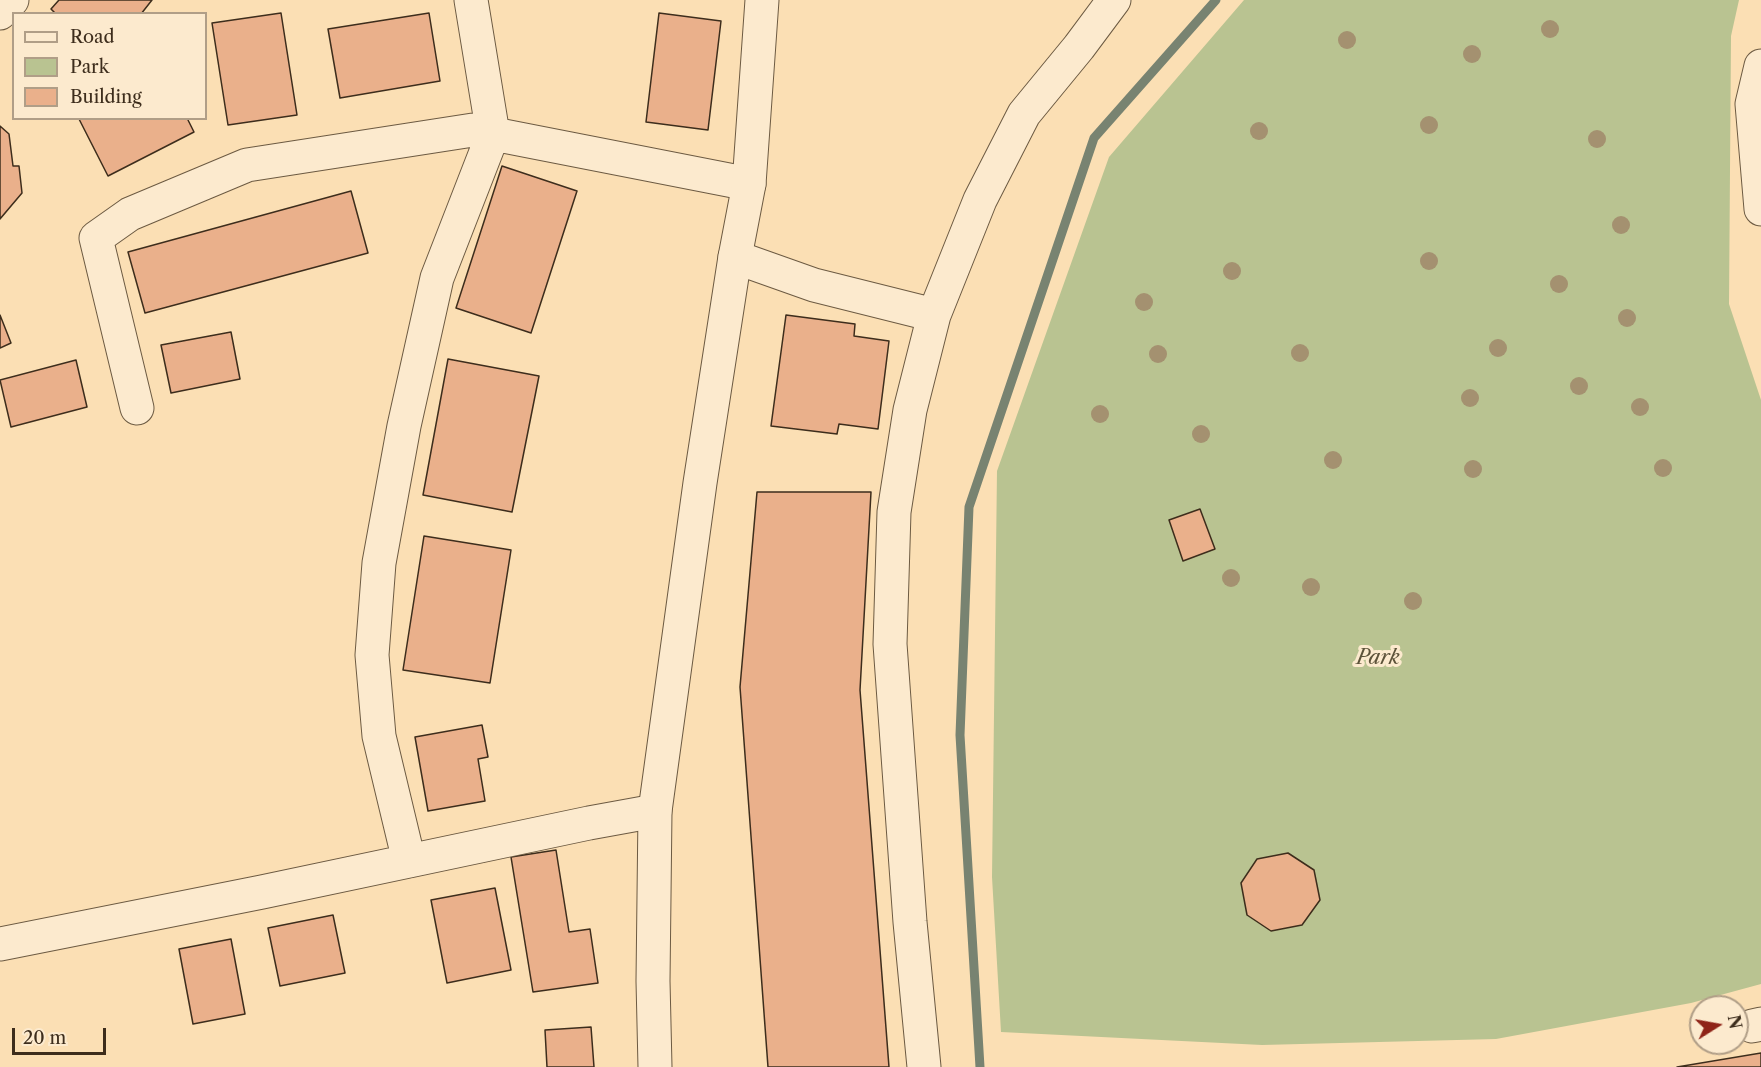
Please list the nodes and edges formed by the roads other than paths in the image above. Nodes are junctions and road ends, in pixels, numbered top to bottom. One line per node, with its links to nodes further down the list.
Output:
1 (12, 0): 5 (street)
2 (471, 0): 7 (street)
3 (762, 0): 8 (street)
4 (1114, 0): 11 (street)
5 (0, 13)
6 (1761, 66): 9 (street)
7 (492, 134): 8 (street); 12 (street); 14 (street)
8 (749, 184): 10 (street)
9 (1761, 209)
10 (735, 257): 11 (street); 13 (street)
11 (934, 315): 17 (street)
12 (137, 408)
13 (655, 811): 14 (street); 16 (street)
14 (409, 861): 15 (street)
15 (0, 944)
16 (655, 1067)
17 (924, 1067)

